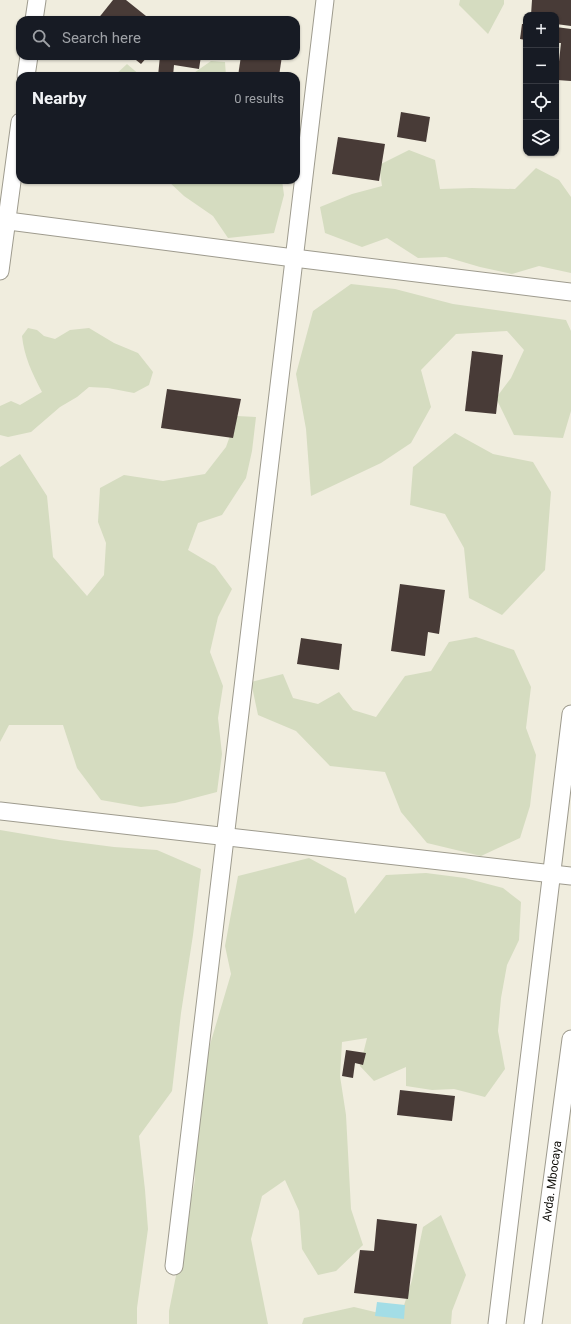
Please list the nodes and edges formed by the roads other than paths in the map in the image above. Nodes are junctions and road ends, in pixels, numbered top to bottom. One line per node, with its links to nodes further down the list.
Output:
1 (37, 0): 3 (street)
2 (325, 0): 8 (street)
3 (35, 16)
4 (28, 60): 5 (street)
5 (27, 72)
6 (16, 145): 7 (street)
7 (3, 220): 8 (street); 9 (street)
8 (294, 258): 10 (street); 13 (street)
9 (0, 271)
10 (571, 292)
11 (571, 714): 14 (street)
12 (0, 812): 13 (street)
13 (225, 837): 14 (street); 17 (street)
14 (552, 874): 15 (street); 18 (street)
15 (571, 876)
16 (571, 1039): 19 (street, Avda. Mbocaya)
17 (174, 1266)
18 (497, 1324)
19 (533, 1324)

